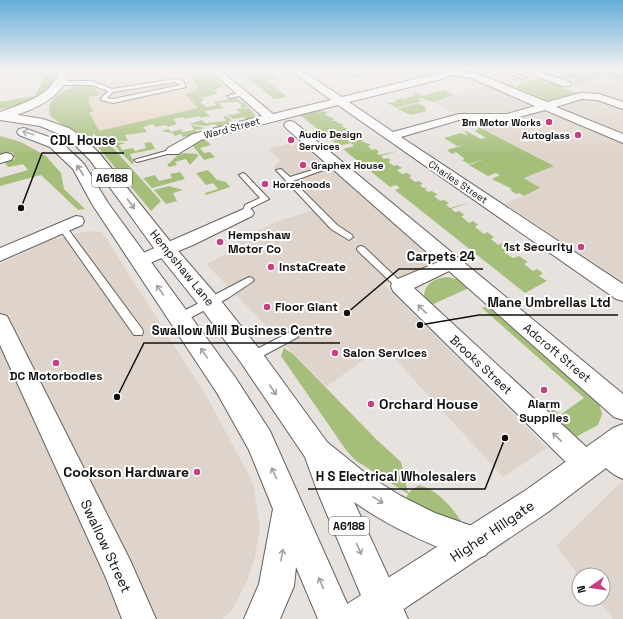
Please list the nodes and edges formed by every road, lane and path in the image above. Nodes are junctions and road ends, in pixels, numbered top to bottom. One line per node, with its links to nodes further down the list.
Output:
1 (46, 98): 11 (main road)
2 (103, 98): 3 (lane)
3 (128, 98)
4 (247, 98): 14 (street)
5 (336, 98): 10 (street, Charles Street)
6 (352, 98): 10 (street, Ward Street)
7 (527, 98): 12 (street)
8 (579, 98): 12 (street)
9 (601, 98): 13 (street)
10 (340, 101): 14 (street, Ward Street); 19 (street, Charles Street)
11 (41, 102): 15 (main road); 16 (main road); 17 (main road)
12 (547, 106): 19 (street); 20 (street)
13 (623, 106)
14 (270, 117): 21 (street, Ward Street)
15 (16, 118): 16 (main road); 17 (main road, Hempshaw Lane / A6188)
16 (0, 121): 33 (main road, A6188, one-way to 16)
17 (43, 123): 31 (main road, Hempshaw Lane / A6188, one-way to 31)
18 (290, 125): 23 (street, Adcroft Street)
19 (391, 136): 37 (street, Charles Street)
20 (623, 139)
21 (173, 151): 22 (lane, Ward Street)
22 (137, 160)
23 (337, 164): 26 (lane); 34 (street, Adcroft Street)
24 (279, 170): 26 (lane)
25 (243, 175): 27 (lane)
26 (288, 180): 29 (lane)
27 (246, 212): 31 (street)
28 (69, 224): 32 (street); 41 (lane)
29 (349, 238)
30 (361, 249): 36 (lane, Brooks Street)
31 (166, 250): 33 (street); 38 (main road, Hempshaw Lane / A6188)
32 (0, 255)
33 (140, 261): 39 (main road, A6188, one-way to 33)
34 (451, 263): 36 (street); 44 (street, Adcroft Street)
35 (249, 280): 38 (lane)
36 (400, 286): 46 (street, Brooks Street, one-way to 36)
37 (623, 294)
38 (210, 303): 39 (lane); 43 (main road, Hempshaw Lane / A6188)
39 (180, 318): 47 (main road, A6188, one-way to 39)
40 (0, 322): 50 (street, Swallow Street)
41 (138, 332)
42 (294, 334): 43 (lane)
43 (251, 357): 45 (main road, Hempshaw Lane / A6188, one-way to 45)
44 (623, 409)
45 (316, 449): 48 (main road, one-way to 48); 49 (main road, Hempshaw Lane / A6188, one-way to 49)
46 (610, 454): 48 (main road, Higher Hillgate)
47 (290, 508): 51 (main road, one-way to 47); 52 (main road, A6188, one-way to 47)
48 (474, 543): 49 (main road, Higher Hillgate)
49 (376, 613)
50 (139, 619)
51 (262, 619)
52 (336, 619)

